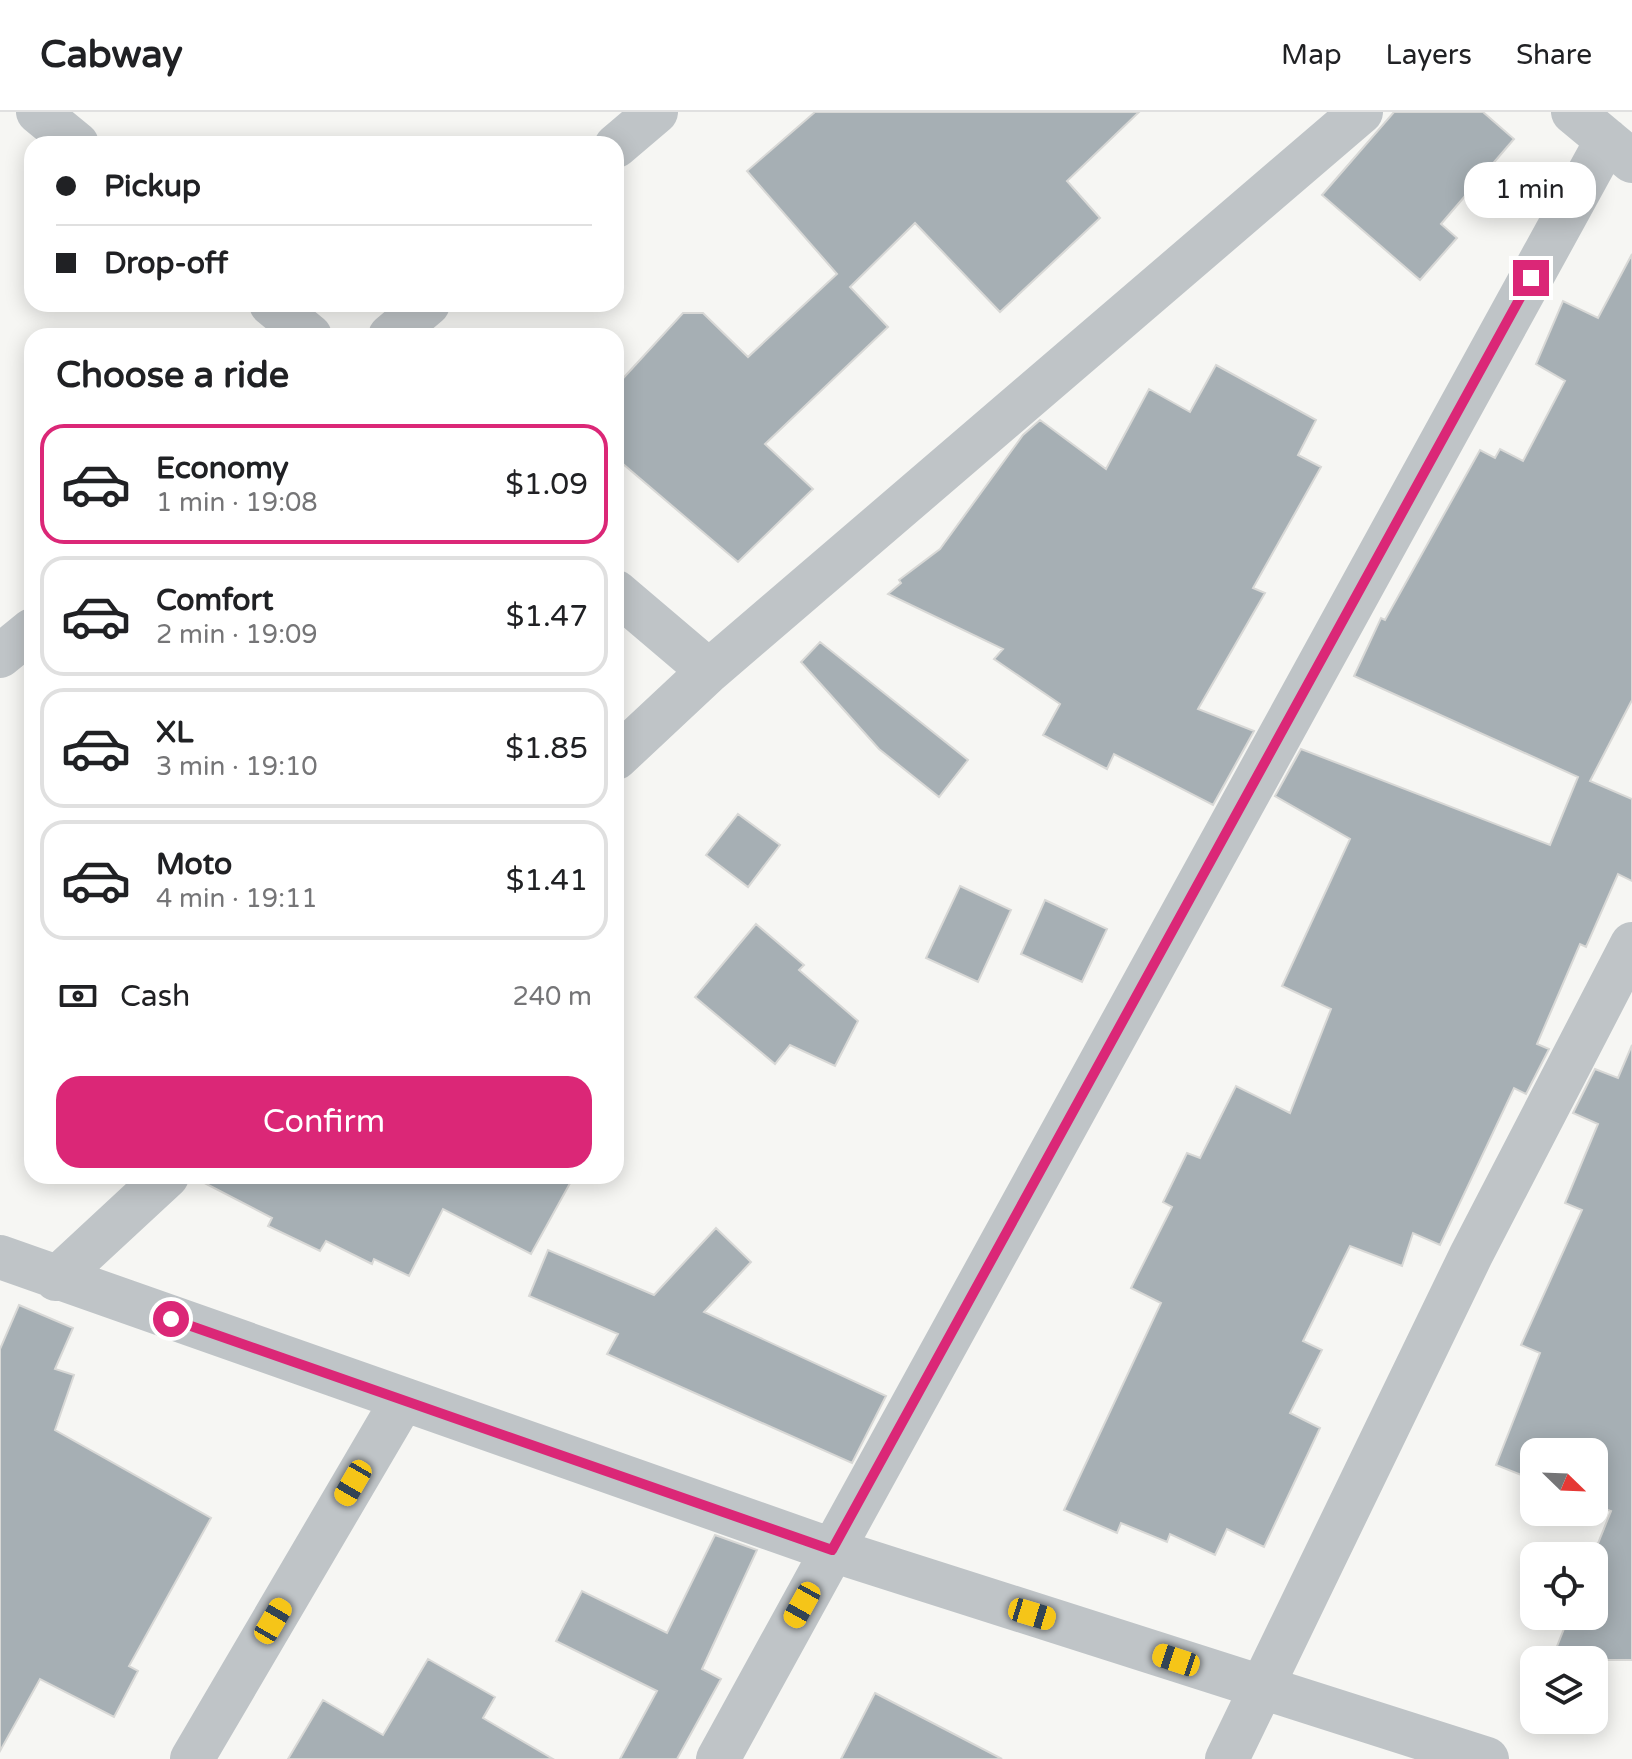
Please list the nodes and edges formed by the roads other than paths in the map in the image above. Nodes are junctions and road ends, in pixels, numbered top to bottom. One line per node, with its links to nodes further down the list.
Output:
1 (38, 112): 5 (street)
2 (656, 112): 6 (street)
3 (1361, 112): 15 (street)
4 (1573, 112): 7 (street)
5 (67, 136)
6 (624, 139)
7 (1619, 150): 22 (street)
8 (281, 312): 10 (street)
9 (418, 312): 11 (street)
10 (300, 328)
11 (400, 328)
12 (624, 599): 15 (street)
13 (24, 636): 14 (street)
14 (0, 656)
15 (709, 671): 16 (street)
16 (624, 751)
17 (1632, 944): 23 (street)
18 (158, 1184): 20 (street)
19 (4, 1267): 20 (street)
20 (56, 1279): 21 (street)
21 (402, 1401): 22 (street); 24 (street)
22 (832, 1550): 23 (street); 25 (street)
23 (1261, 1687): 26 (street); 27 (street)
24 (192, 1759)
25 (718, 1759)
26 (1227, 1759)
27 (1487, 1759)

